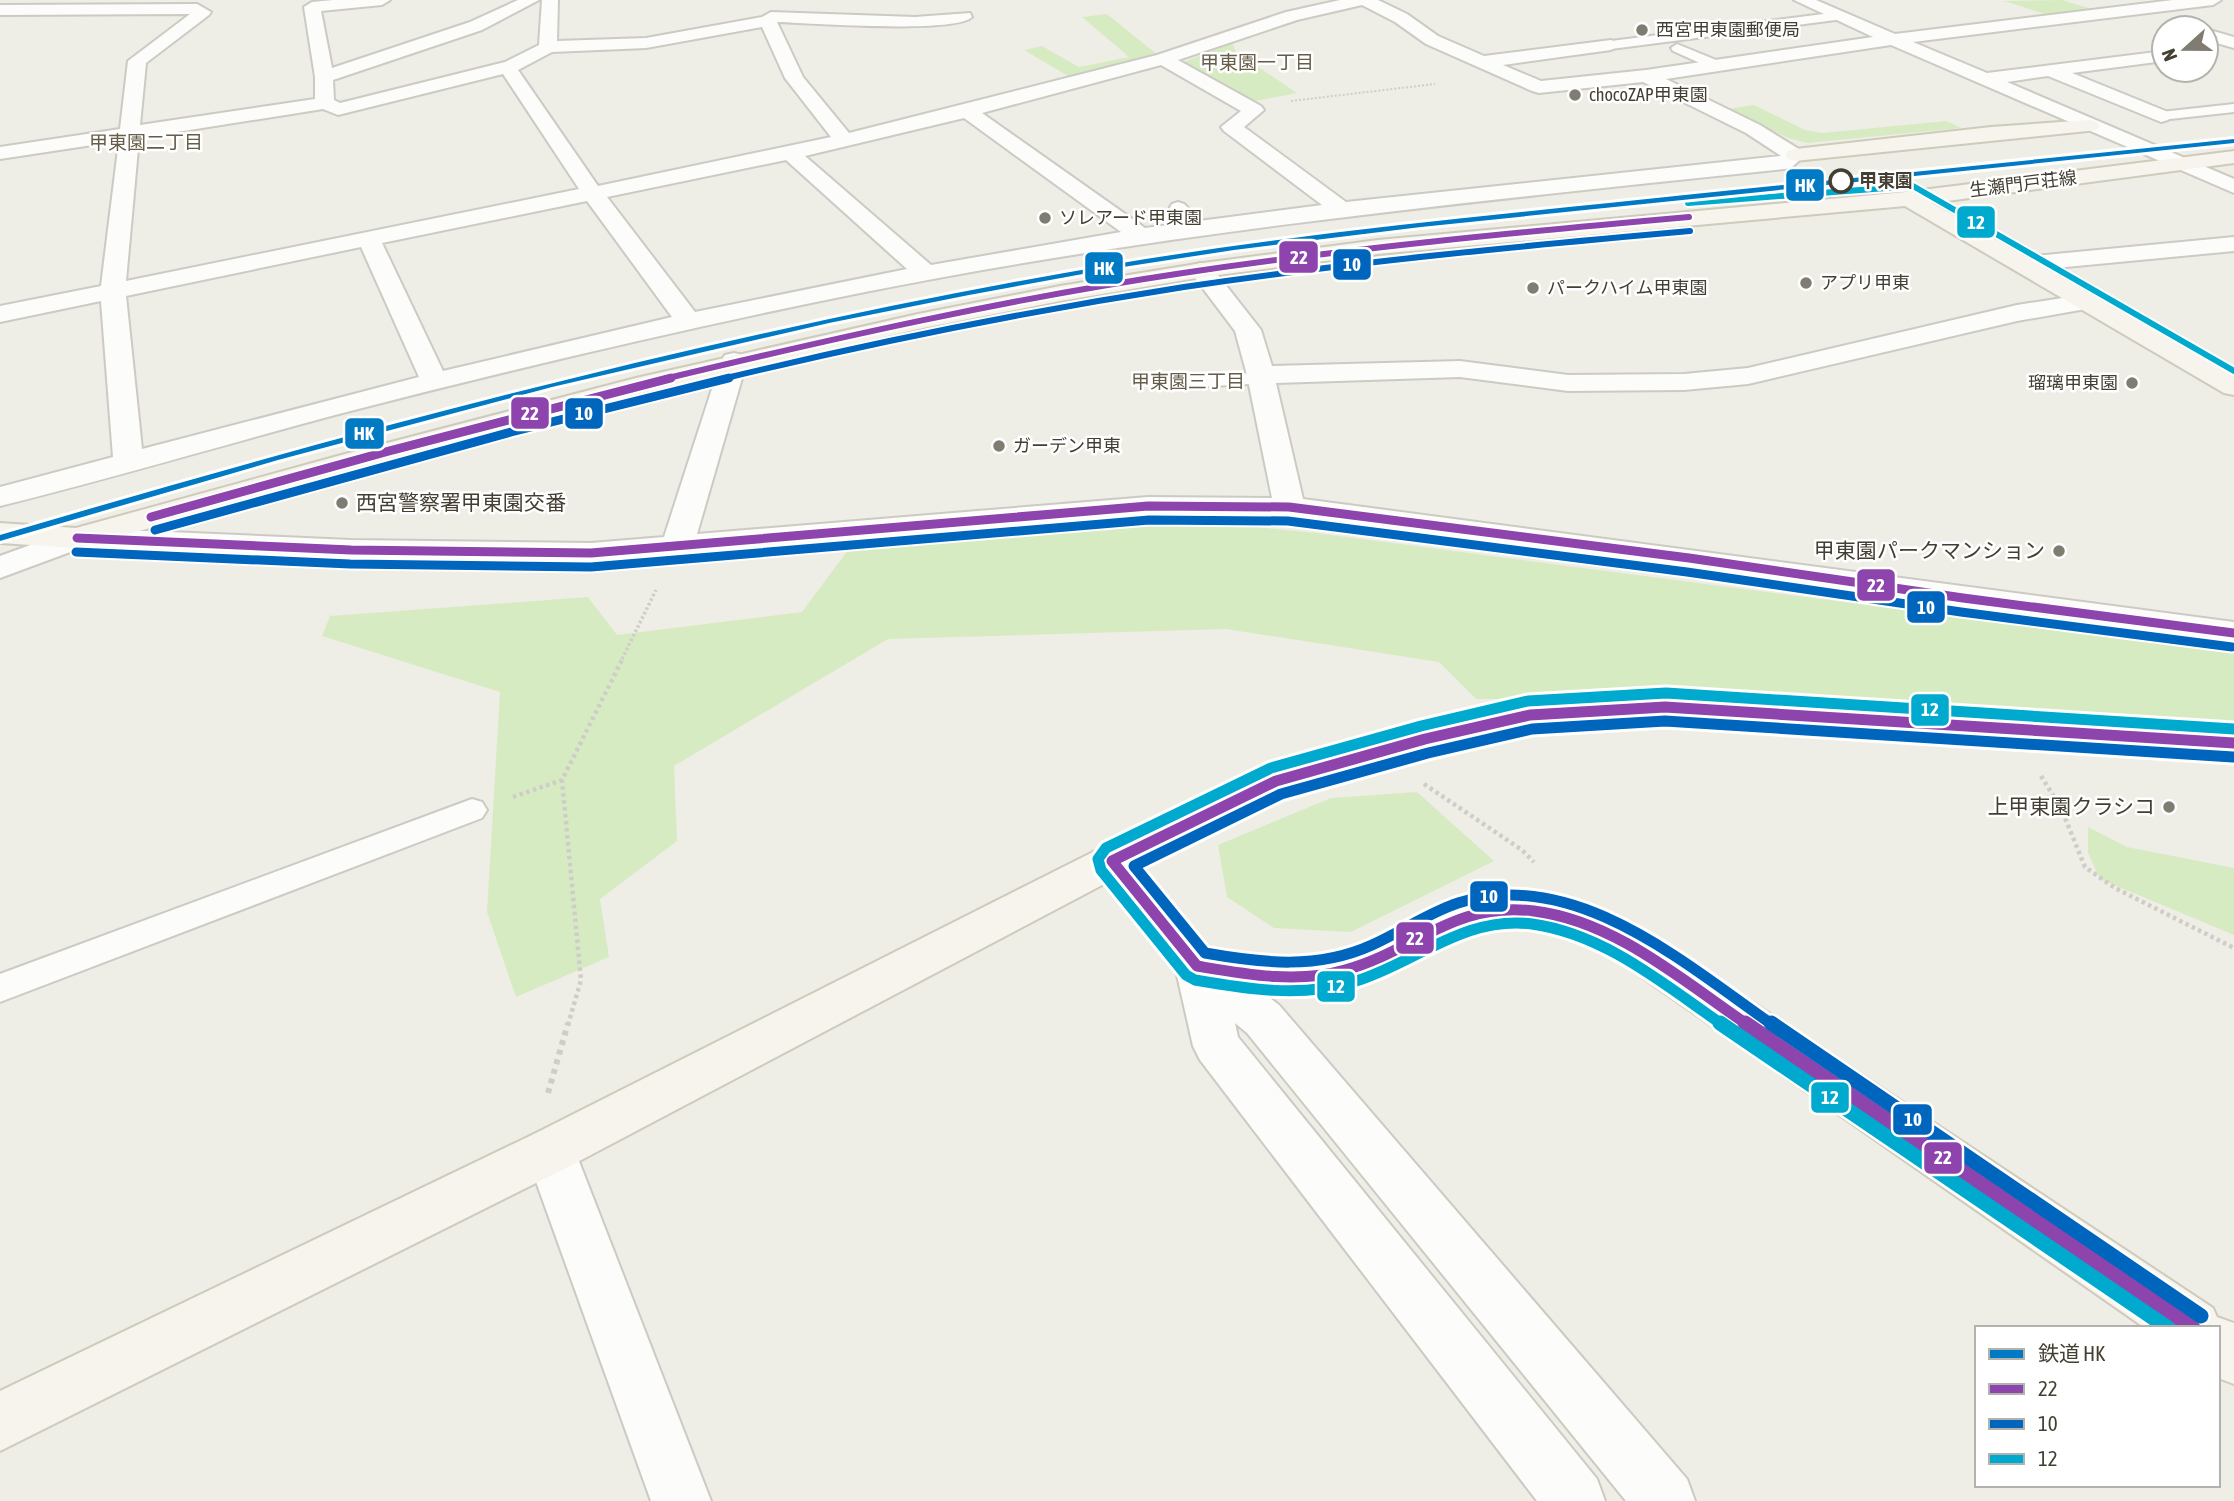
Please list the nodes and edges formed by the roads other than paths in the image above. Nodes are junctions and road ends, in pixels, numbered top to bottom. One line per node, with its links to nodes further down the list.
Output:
1 (382, 0): 28 (street)
2 (531, 0): 28 (street)
3 (550, 0): 18 (street)
4 (1363, 0): 21 (street); 23 (street)
5 (1802, 0): 9 (street)
6 (2217, 1): 8 (street)
7 (0, 10): 35 (street)
8 (2133, 10): 10 (street); 13 (street)
9 (1839, 16): 15 (street); 16 (lane)
10 (2150, 16)
11 (964, 17): 12 (street)
12 (768, 22): 18 (street); 36 (street)
13 (2025, 23): 14 (street); 15 (street)
14 (2064, 37)
15 (1894, 39): 24 (street); 29 (street)
16 (1611, 45): 23 (street)
17 (2089, 46): 22 (street)
18 (548, 47): 25 (street)
19 (1677, 48): 24 (lane)
20 (2150, 57): 22 (street)
21 (1163, 59): 32 (street); 46 (street)
22 (2128, 60): 26 (street)
23 (1483, 62): 27 (street)
24 (1716, 65): 27 (street)
25 (508, 68): 30 (street); 43 (street)
26 (2049, 70): 29 (street); 33 (street)
27 (1646, 76): 39 (street)
28 (324, 77): 30 (street)
29 (1986, 79): 34 (street)
30 (325, 103): 35 (street)
31 (2234, 108): 33 (lane)
32 (967, 111): 36 (street); 48 (street)
33 (2161, 116): 34 (street)
34 (2090, 125): 39 (street); 41 (street)
35 (131, 134): 37 (street); 54 (street)
36 (844, 140): 38 (street)
37 (0, 153)
38 (790, 153): 43 (street); 53 (street)
39 (1795, 155): 46 (street)
40 (2234, 157): 41 (street, 生瀬門戸荘線)
41 (2180, 165): 42 (street); 44 (street, 生瀬門戸荘線)
42 (2234, 187)
43 (593, 194): 49 (street); 57 (street)
44 (1909, 198): 51 (street); 52 (street, 生瀬門戸荘線)
45 (1178, 207): 47 (lane)
46 (1343, 210): 47 (street)
47 (1200, 229): 48 (street)
48 (1141, 236): 53 (street)
49 (369, 239): 54 (street); 60 (street)
50 (2234, 244): 51 (street)
51 (2024, 264): 55 (street)
52 (1201, 270): 58 (street, 生瀬門戸荘線); 59 (street)
53 (927, 274): 57 (street)
54 (113, 292): 56 (street); 63 (street)
55 (2088, 302): 59 (street); 62 (street)
56 (0, 314)
57 (689, 322): 60 (street)
58 (734, 361): 67 (street, 生瀬門戸荘線); 68 (street)
59 (1261, 377): 61 (lane); 65 (street)
60 (435, 381): 63 (street)
61 (1193, 381)
62 (2234, 387)
63 (128, 463): 64 (street)
64 (0, 497)
65 (1289, 507): 68 (street); 70 (street)
66 (0, 533): 67 (street, 生瀬門戸荘線)
67 (77, 538): 68 (street); 69 (street)
68 (678, 545)
69 (0, 568)
70 (2234, 633)
71 (2234, 743): 73 (street)
72 (472, 810): 75 (lane)
73 (1112, 861): 74 (street); 76 (street)
74 (1197, 966): 77 (street); 80 (street); 81 (street)
75 (0, 988)
76 (547, 1127): 78 (street); 79 (street)
77 (2190, 1326)
78 (0, 1422)
79 (681, 1501)
80 (1575, 1501)
81 (1665, 1501)

